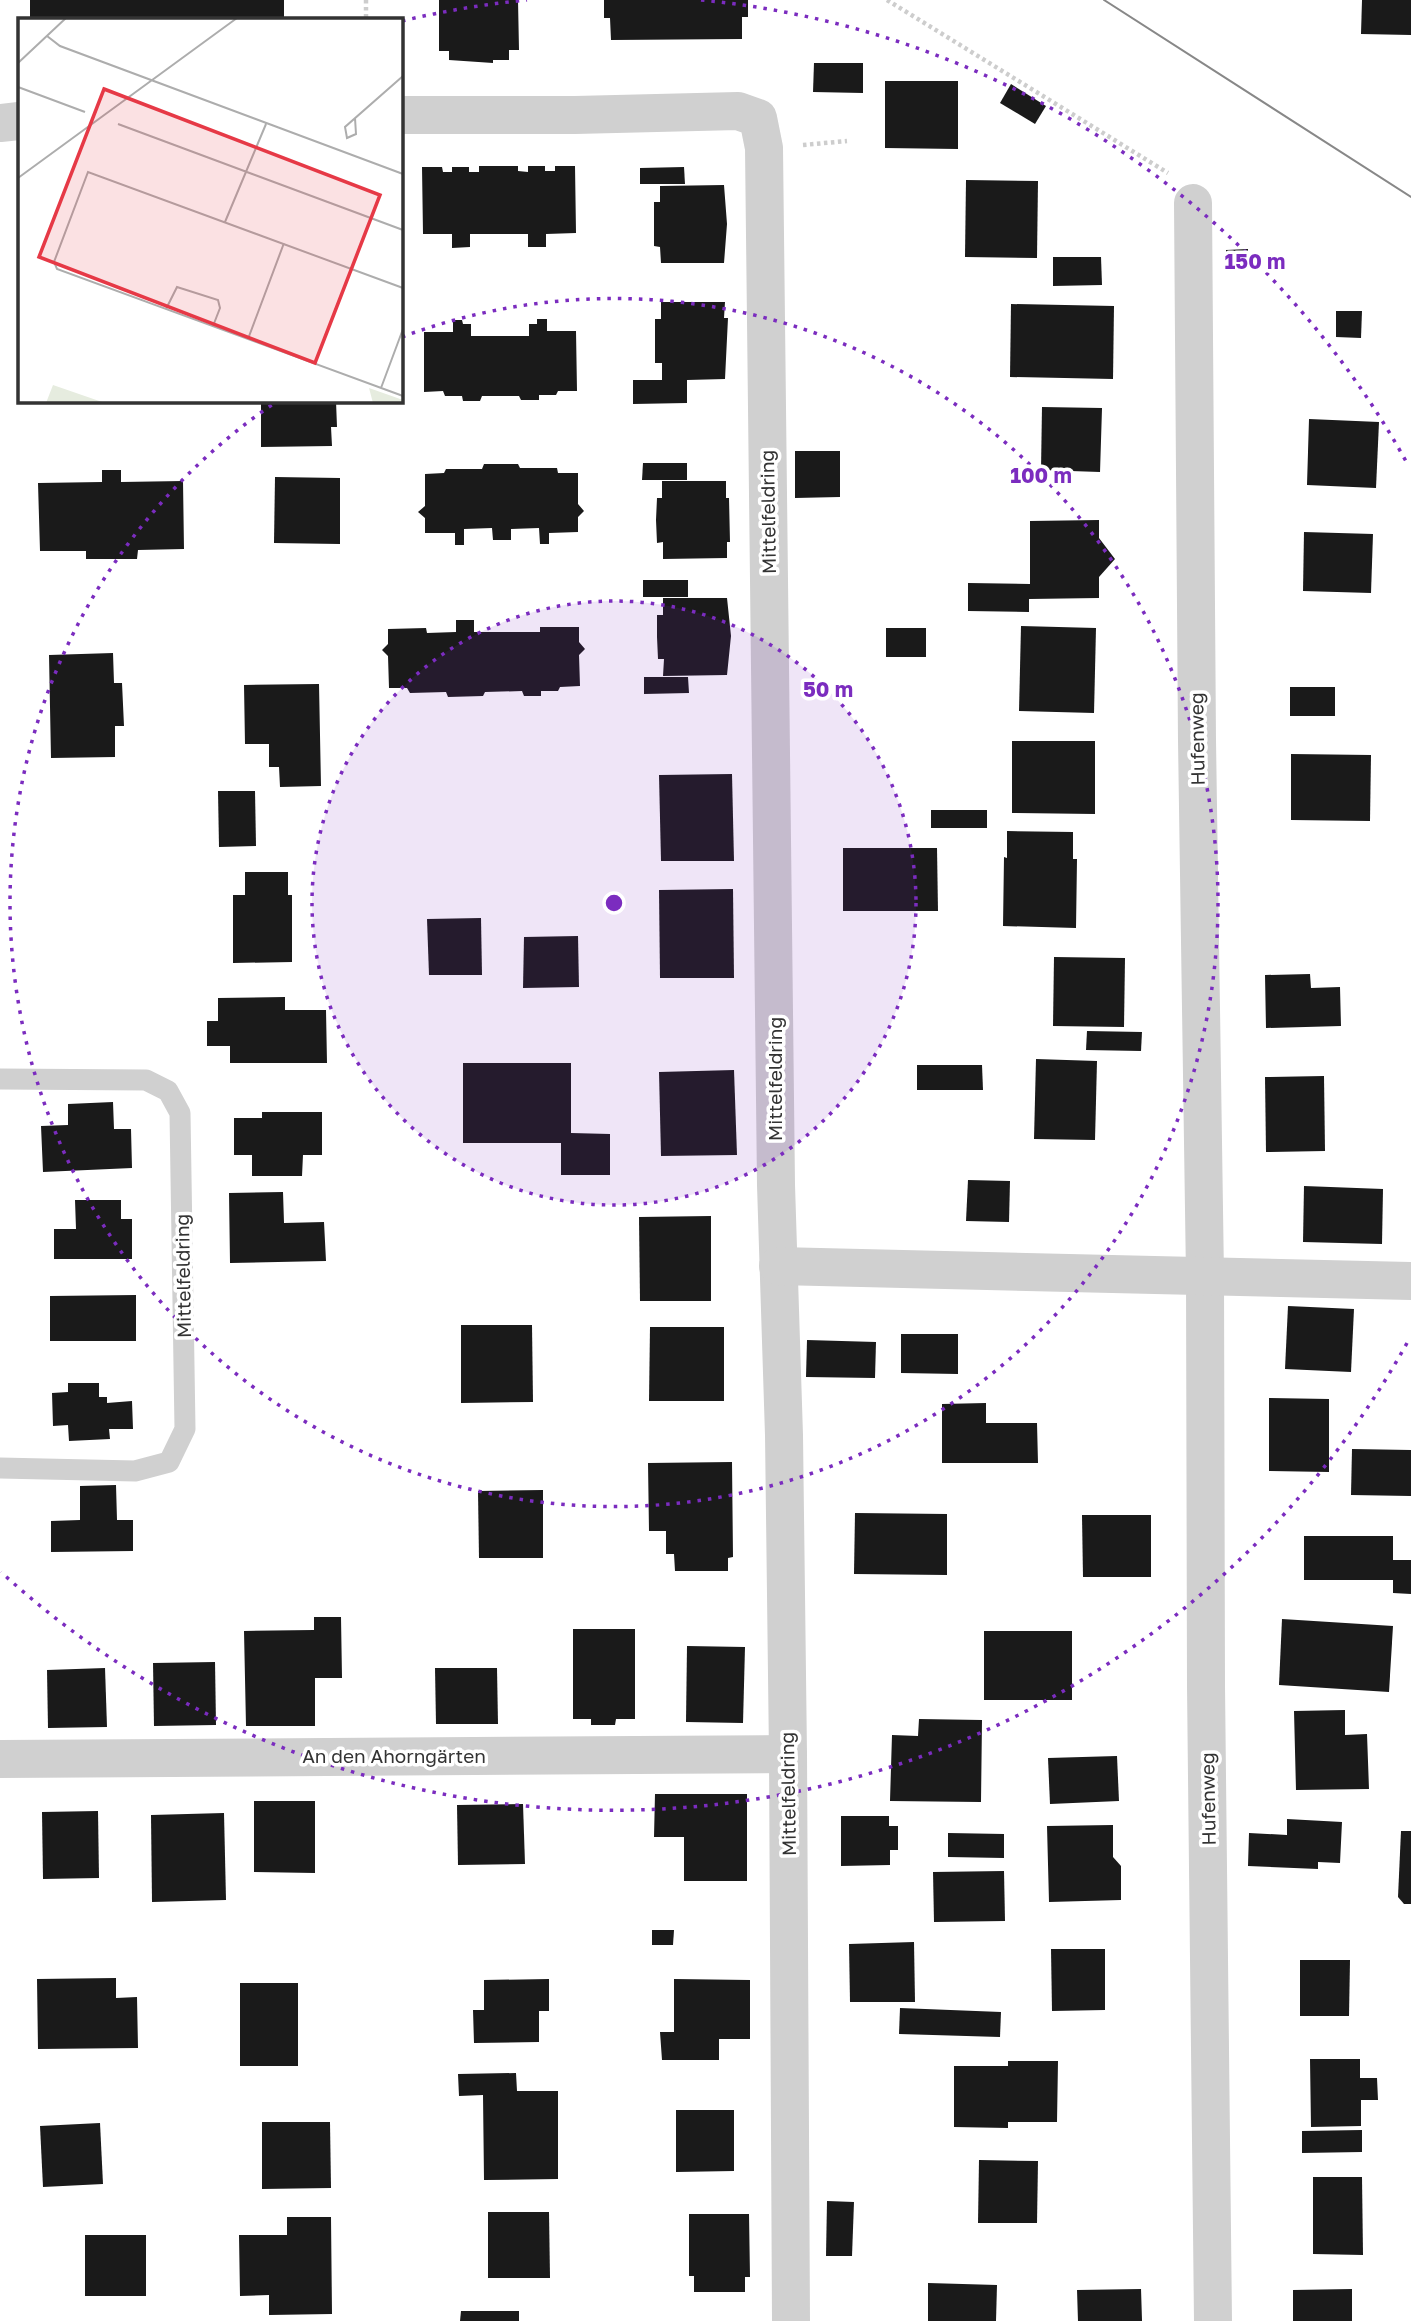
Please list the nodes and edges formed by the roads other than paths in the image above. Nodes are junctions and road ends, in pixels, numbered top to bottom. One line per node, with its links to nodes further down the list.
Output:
1 (402, 115): 6 (street, Mittelfeldring)
2 (18, 121): 3 (street)
3 (0, 123)
4 (1193, 203): 7 (street, Hufenweg)
5 (0, 1079): 9 (lane, Mittelfeldring)
6 (778, 1266): 7 (street); 10 (street, Mittelfeldring)
7 (1205, 1276): 8 (street); 13 (street, Hufenweg)
8 (1411, 1281)
9 (0, 1468)
10 (788, 1754): 11 (street, An den Ahorngärten); 12 (street, Mittelfeldring)
11 (0, 1759)
12 (792, 2321)
13 (1213, 2321)

